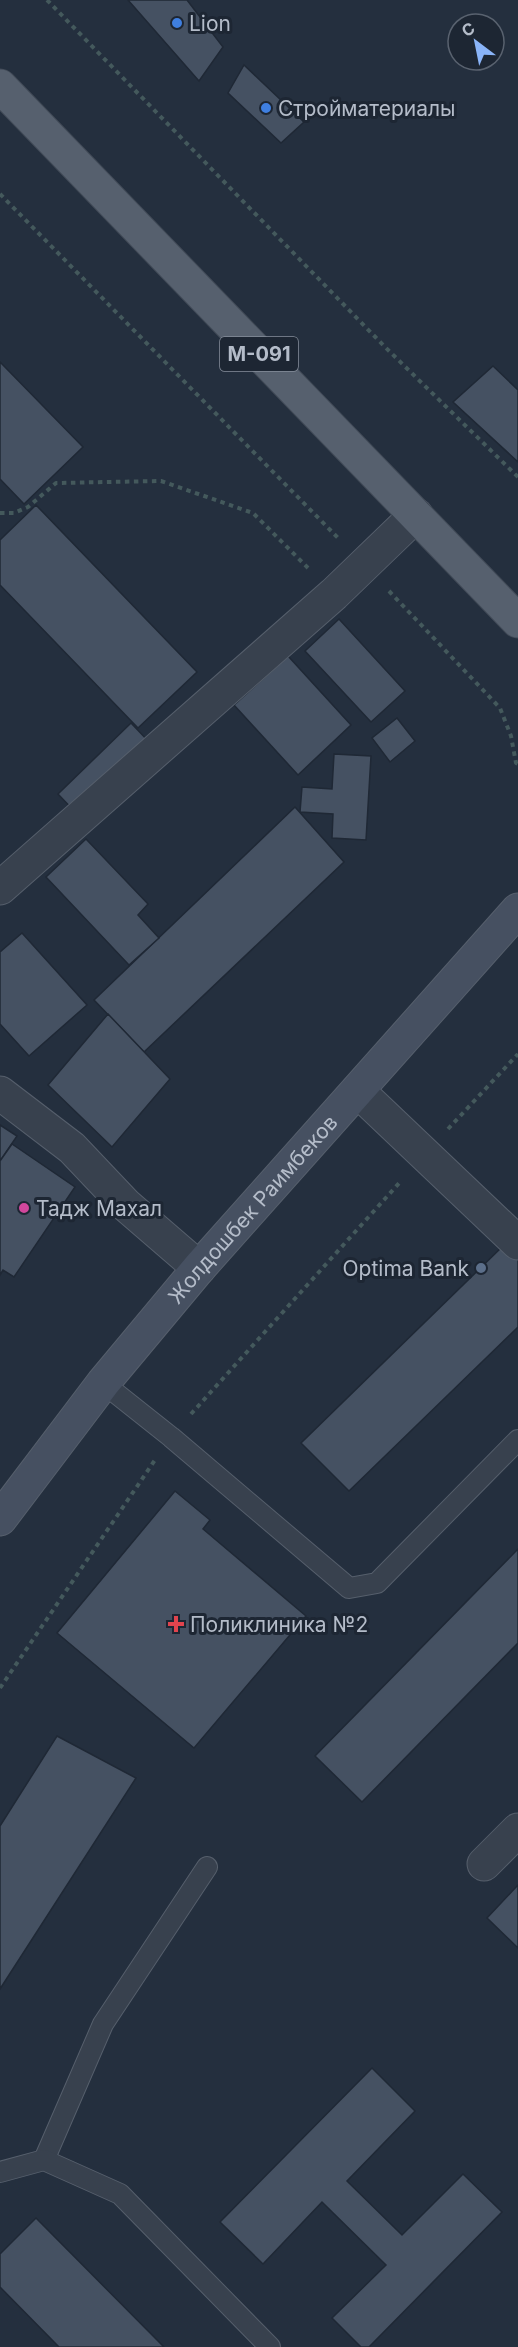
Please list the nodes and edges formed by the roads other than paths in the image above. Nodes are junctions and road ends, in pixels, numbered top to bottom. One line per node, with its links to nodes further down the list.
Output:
1 (0, 86): 2 (main road, М-091)
2 (416, 515): 3 (main road, М-091); 4 (street)
3 (518, 621)
4 (0, 888)
5 (518, 910): 6 (main road, Жолдошбек Раимбеков)
6 (358, 1091): 8 (street); 9 (main road, Жолдошбек Раимбеков)
7 (0, 1093): 9 (street)
8 (518, 1243)
9 (198, 1268): 10 (main road, Жолдошбек Раимбеков)
10 (103, 1383): 11 (lane); 12 (main road, Жолдошбек Раимбеков)
11 (518, 1440)
12 (0, 1519)
13 (518, 1830): 14 (street)
14 (484, 1864)
15 (207, 1867): 16 (lane)
16 (44, 2160): 17 (lane); 18 (lane)
17 (0, 2172)
18 (270, 2347)

